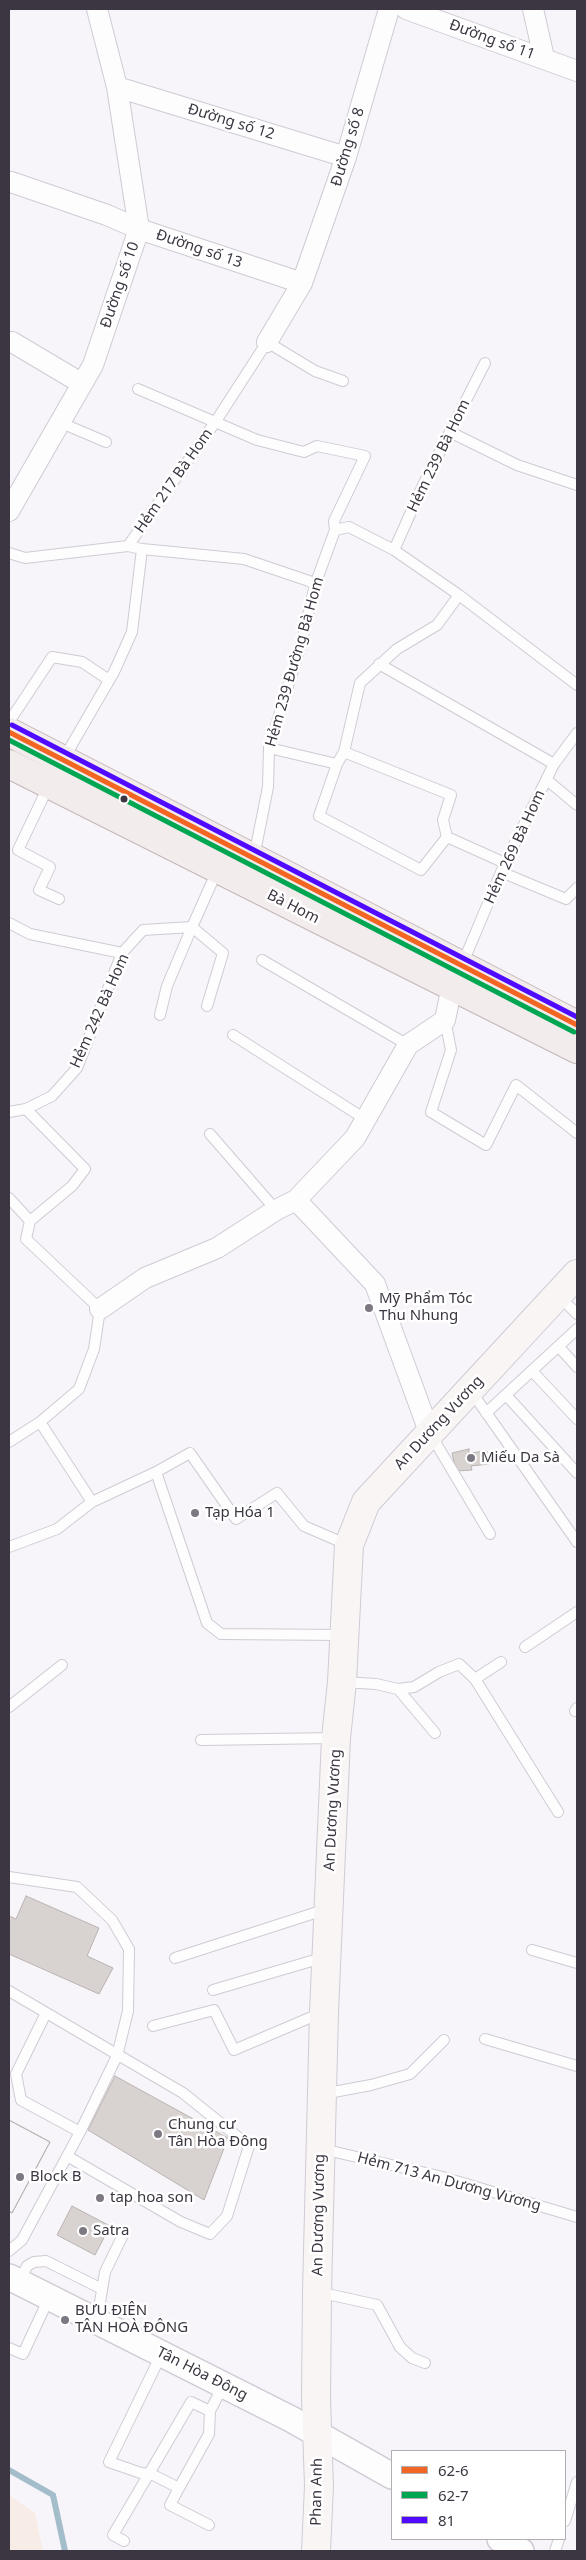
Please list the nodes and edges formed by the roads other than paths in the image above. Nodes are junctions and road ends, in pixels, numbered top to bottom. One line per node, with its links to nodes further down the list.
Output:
1 (97, 9): 7 (street, Đường số 10)
2 (389, 9): 8 (street, Đường số 8)
3 (406, 9): 5 (street, Đường số 11)
4 (534, 9): 5 (street)
5 (544, 58): 6 (street, Đường số 11)
6 (577, 71)
7 (117, 87): 8 (street, Đường số 12); 10 (street, Đường số 10)
8 (346, 157): 11 (street, Đường số 8)
9 (11, 182): 10 (street, Đường số 13)
10 (139, 228): 11 (street, Đường số 13); 16 (street, Đường số 10)
11 (302, 283): 13 (street, Hẻm 217 Bà Hom)
12 (12, 342): 16 (street)
13 (267, 342): 15 (lane); 18 (lane, Hẻm 217 Bà Hom)
14 (485, 364): 20 (lane, Hẻm 239 Bà Hom)
15 (343, 381)
16 (81, 383): 19 (street, Đường số 10)
17 (138, 388): 18 (lane)
18 (216, 421): 24 (lane, Hẻm 239 Đường Bà Hom); 25 (lane, Hẻm 217 Bà Hom)
19 (59, 422): 21 (lane); 23 (street, Đường số 10)
20 (450, 432): 22 (lane); 27 (lane, Hẻm 239 Bà Hom)
21 (106, 442)
22 (577, 485)
23 (9, 511)
24 (335, 530): 27 (lane); 29 (lane, Hẻm 239 Đường Bà Hom)
25 (128, 546): 26 (lane, Hẻm 217 Bà Hom); 28 (lane)
26 (142, 549): 29 (lane); 32 (lane, Hẻm 217 Bà Hom)
27 (394, 550): 30 (lane)
28 (9, 553)
29 (315, 585): 37 (lane, Hẻm 239 Đường Bà Hom)
30 (459, 594): 31 (lane); 33 (lane)
31 (379, 664): 38 (lane); 42 (lane)
32 (110, 680): 34 (lane); 39 (lane, Hẻm 217 Bà Hom)
33 (577, 685)
34 (9, 722)
35 (9, 732): 39 (main road, Bà Hom)
36 (577, 733): 42 (lane, Hẻm 269 Bà Hom)
37 (269, 748): 41 (lane); 47 (lane, Hẻm 239 Đường Bà Hom)
38 (344, 752): 41 (lane); 46 (lane)
39 (62, 761): 47 (main road, Bà Hom)
40 (9, 764): 44 (main road, Bà Hom)
41 (337, 764): 46 (lane)
42 (554, 764): 43 (lane, Hẻm 269 Bà Hom)
43 (547, 780): 45 (lane); 48 (lane, Hẻm 269 Bà Hom)
44 (50, 784): 49 (main road, Bà Hom); 51 (lane)
45 (577, 805)
46 (447, 837): 48 (lane)
47 (253, 860): 56 (main road, Bà Hom)
48 (503, 868): 50 (lane); 56 (lane, Hẻm 269 Bà Hom)
49 (218, 869): 53 (lane); 56 (main road, Bà Hom)
50 (577, 888)
51 (59, 899)
52 (9, 923): 54 (lane)
53 (192, 927): 54 (lane, Hẻm 242 Bà Hom); 57 (lane); 58 (lane)
54 (122, 953): 63 (lane, Hẻm 242 Bà Hom)
55 (262, 960): 62 (lane)
56 (457, 976): 59 (street); 60 (main road, Bà Hom)
57 (207, 1006)
58 (160, 1015)
59 (445, 1020): 62 (street); 66 (lane)
60 (576, 1028)
61 (233, 1035): 65 (lane)
62 (408, 1045): 65 (street)
63 (26, 1109): 64 (lane, Hẻm 242 Bà Hom); 71 (lane)
64 (9, 1112)
65 (365, 1120): 69 (street)
66 (577, 1133)
67 (210, 1134): 70 (lane)
68 (9, 1198): 71 (lane)
69 (296, 1200): 70 (street); 84 (street)
70 (276, 1210): 74 (street)
71 (30, 1221): 74 (lane)
72 (577, 1274): 73 (main road, An Dương Vương)
73 (568, 1304): 79 (main road, An Dương Vương)
74 (100, 1309): 83 (lane)
75 (577, 1329): 76 (lane)
76 (559, 1347): 77 (lane); 78 (lane)
77 (577, 1367)
78 (533, 1372): 80 (lane); 82 (lane)
79 (470, 1390): 81 (lane); 84 (main road, An Dương Vương)
80 (506, 1396): 81 (lane); 87 (lane)
81 (486, 1413): 90 (lane)
82 (577, 1419)
83 (40, 1422): 85 (lane); 88 (lane)
84 (430, 1434): 89 (lane); 91 (main road, An Dương Vương)
85 (9, 1442)
86 (156, 1472): 88 (lane); 91 (lane); 94 (lane)
87 (577, 1473)
88 (92, 1502): 92 (lane)
89 (490, 1534)
90 (577, 1542)
91 (349, 1545): 94 (main road, An Dương Vương)
92 (9, 1547)
93 (577, 1612): 95 (lane)
94 (343, 1635): 99 (main road, An Dương Vương)
95 (525, 1647)
96 (501, 1662): 98 (lane)
97 (62, 1665): 101 (lane)
98 (475, 1679): 100 (lane); 105 (lane)
99 (342, 1682): 100 (lane); 103 (main road, An Dương Vương)
100 (398, 1689): 102 (lane)
101 (9, 1707)
102 (436, 1733)
103 (336, 1738): 104 (lane); 107 (main road, An Dương Vương)
104 (202, 1740)
105 (558, 1812)
106 (9, 1877): 119 (lane)
107 (328, 1909): 109 (main road, An Dương Vương); 110 (lane)
108 (532, 1950): 111 (lane)
109 (326, 1957): 112 (lane); 114 (main road, An Dương Vương)
110 (175, 1958)
111 (577, 1963)
112 (213, 1990)
113 (9, 1991): 115 (lane)
114 (324, 2012): 116 (lane); 121 (main road, An Dương Vương)
115 (46, 2013): 119 (lane); 122 (lane)
116 (153, 2026)
117 (486, 2039): 120 (lane)
118 (444, 2040): 121 (lane)
119 (117, 2056): 122 (lane); 124 (lane)
120 (577, 2066)
121 (322, 2094): 123 (main road, An Dương Vương)
122 (80, 2132): 124 (lane)
123 (320, 2149): 125 (lane, Hẻm 713 An Dương Vương); 130 (main road, An Dương Vương)
124 (67, 2156): 127 (lane)
125 (577, 2217)
126 (123, 2235): 129 (lane)
127 (9, 2251)
128 (14, 2280): 129 (lane); 131 (street, Tân Hòa Đông)
129 (102, 2289): 132 (lane)
130 (317, 2292): 135 (lane); 138 (main road, An Dương Vương)
131 (50, 2298): 132 (street, Tân Hòa Đông); 133 (lane)
132 (96, 2321): 134 (street, Tân Hòa Đông)
133 (9, 2348)
134 (162, 2354): 136 (street, Tân Hòa Đông); 139 (lane)
135 (425, 2363)
136 (224, 2385): 137 (lane); 138 (street, Tân Hòa Đông)
137 (210, 2411): 139 (lane); 142 (lane)
138 (317, 2433): 140 (street, Tân Hòa Đông); 147 (main road, Phan Anh)
139 (150, 2474): 142 (lane); 146 (lane)
140 (391, 2475)
141 (577, 2482): 143 (lane)
142 (179, 2488): 144 (lane)
143 (566, 2518)
144 (209, 2525)
145 (502, 2540): 148 (street)
146 (124, 2541)
147 (316, 2551)
148 (521, 2551)

